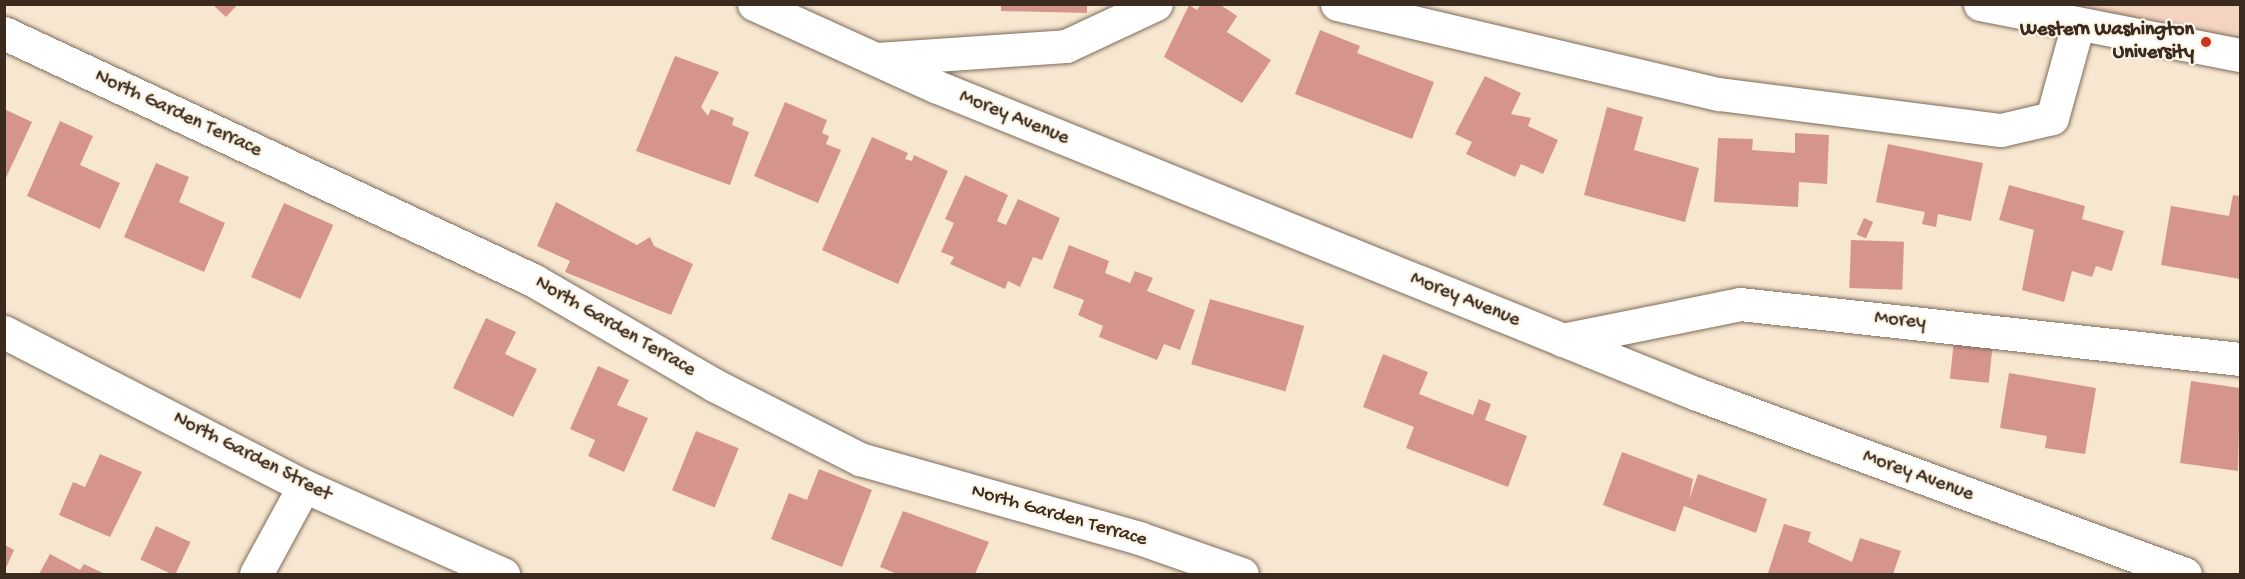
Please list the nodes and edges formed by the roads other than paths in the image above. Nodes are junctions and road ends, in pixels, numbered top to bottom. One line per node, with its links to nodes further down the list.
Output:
1 (754, 4): 8 (street, Morey Avenue)
2 (1156, 4): 8 (street)
3 (1337, 4): 5 (street)
4 (1980, 4): 5 (street)
5 (2078, 24): 7 (street)
6 (4, 33): 15 (street, North Garden Terrace)
7 (2241, 55)
8 (874, 59): 10 (street, Morey Avenue)
9 (4, 332): 12 (street, North Garden Street)
10 (1562, 340): 11 (street, Morey); 16 (street, Morey Avenue)
11 (2241, 359)
12 (304, 486): 13 (street); 14 (street, North Garden Street)
13 (256, 574)
14 (503, 574)
15 (1242, 574)
16 (2185, 574)

